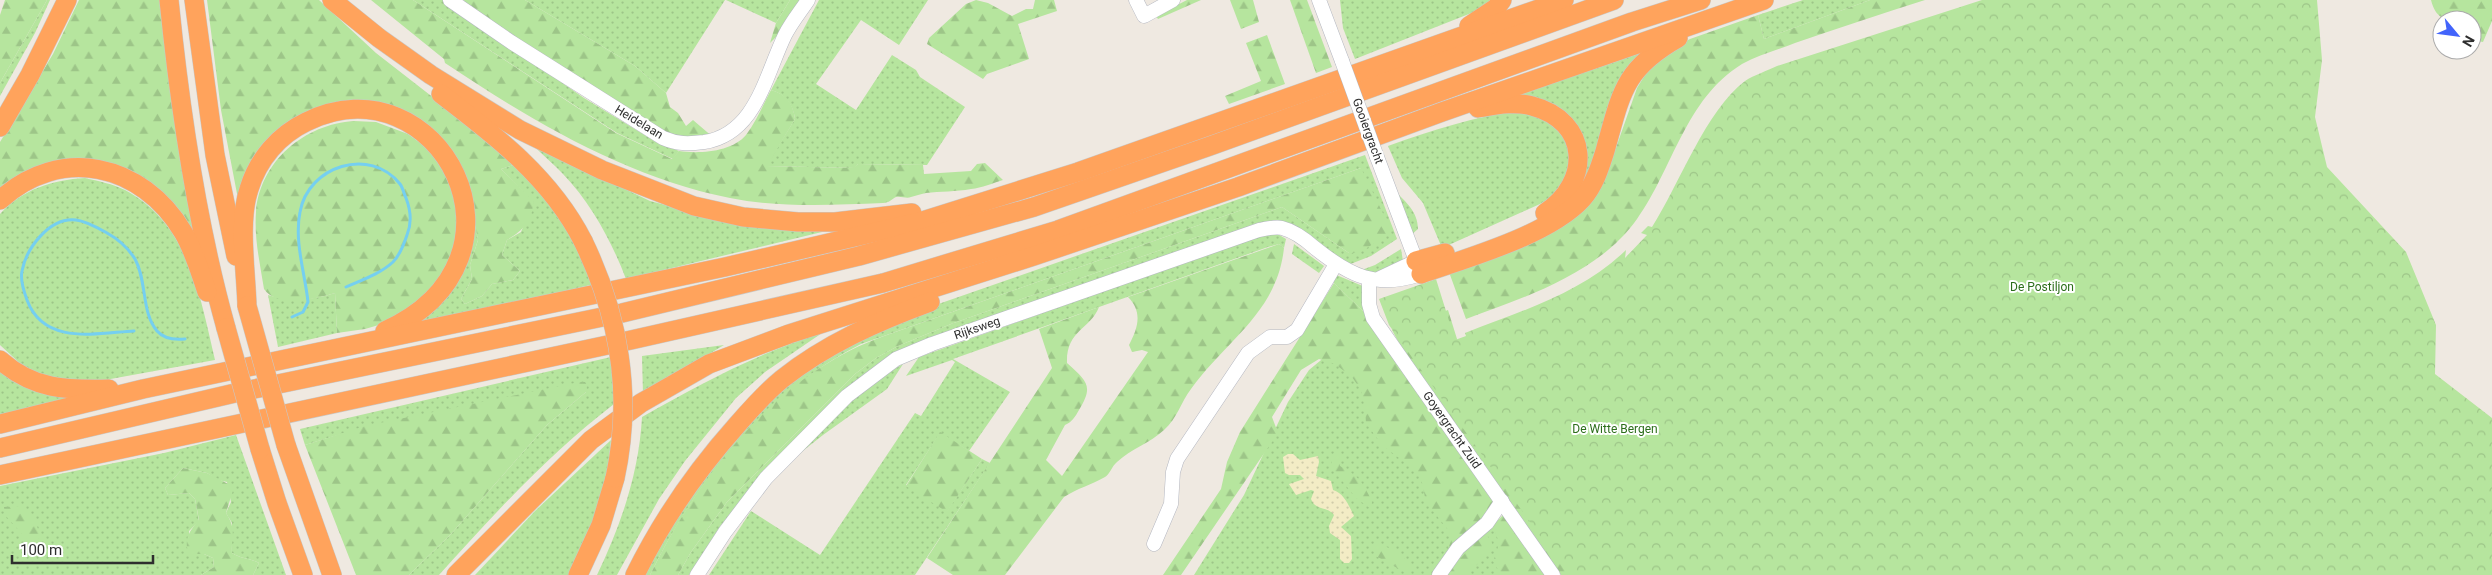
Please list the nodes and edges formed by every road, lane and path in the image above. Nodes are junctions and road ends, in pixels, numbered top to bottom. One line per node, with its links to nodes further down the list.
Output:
1 (67, 0): 18 (highway)
2 (169, 0): 26 (highway)
3 (194, 0): 25 (highway)
4 (331, 0): 20 (highway); 42 (highway, bridge)
5 (450, 0): 6 (street, Heidelaan)
6 (808, 0)
7 (1136, 0): 8 (street)
8 (1173, 0)
9 (1319, 0): 23 (street, Gooiergracht, bridge)
10 (1502, 0): 16 (highway)
11 (1564, 0): 16 (highway)
12 (1614, 0): 30 (highway)
13 (1701, 0): 34 (highway)
14 (1764, 0): 15 (highway)
15 (1725, 13): 17 (highway); 23 (highway)
16 (1437, 44): 20 (highway)
17 (1442, 112): 21 (highway); 23 (highway)
18 (0, 127)
19 (0, 200): 26 (highway)
20 (970, 207): 27 (highway)
21 (1034, 256): 36 (highway); 43 (highway)
22 (1334, 262): 24 (street); 37 (street); 44 (street, Rijksweg)
23 (1419, 268): 24 (street)
24 (1372, 280): 35 (street, Goyergracht Zuid)
25 (247, 306): 27 (highway); 39 (highway, bridge)
26 (220, 317): 38 (highway, bridge)
27 (359, 343): 29 (highway)
28 (0, 360): 29 (highway)
29 (143, 389): 31 (highway)
30 (235, 393): 32 (highway); 33 (highway)
31 (0, 424)
32 (0, 429)
33 (0, 448)
34 (0, 475)
35 (1502, 501): 45 (street); 46 (street, Goyergracht Zuid)
36 (501, 530): 40 (highway); 41 (highway)
37 (1154, 544)
38 (303, 575)
39 (332, 575)
40 (456, 575)
41 (464, 575)
42 (578, 575)
43 (635, 575)
44 (697, 575)
45 (1439, 575)
46 (1553, 575)

